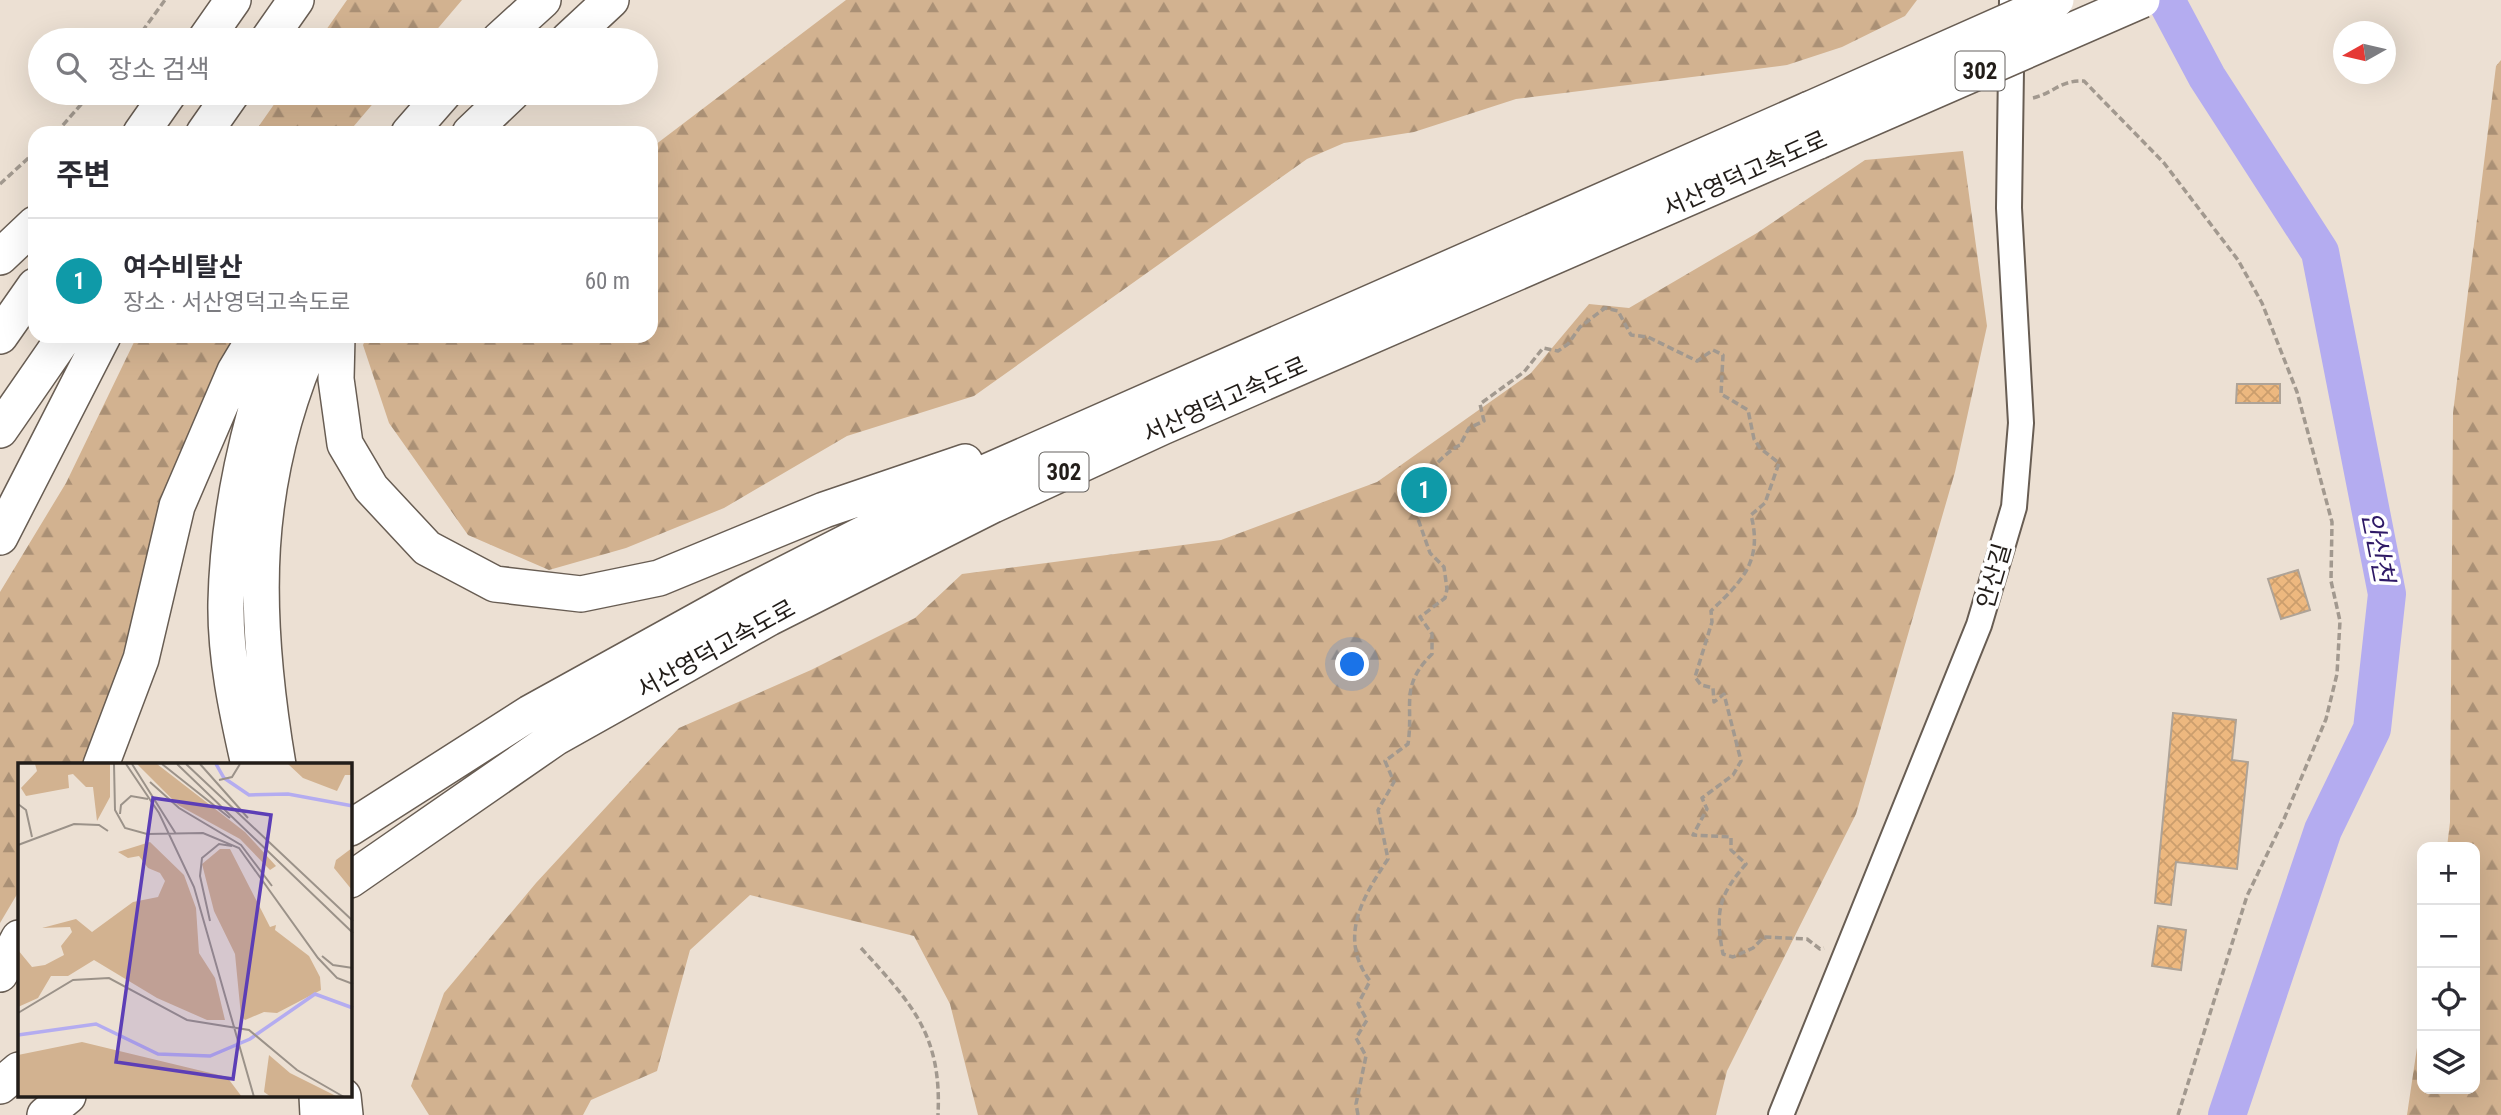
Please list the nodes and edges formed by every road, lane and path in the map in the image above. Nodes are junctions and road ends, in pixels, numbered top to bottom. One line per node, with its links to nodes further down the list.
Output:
1 (165, 0): 9 (path)
2 (233, 0): 10 (highway)
3 (296, 0): 11 (highway)
4 (542, 0): 12 (highway)
5 (611, 0): 13 (highway)
6 (2012, 0): 14 (street, 안산길)
7 (2056, 0): 20 (highway, 서산영덕고속도로 / 302, bridge)
8 (2142, 0): 20 (highway, 서산영덕고속도로 / 302, bridge)
9 (145, 28)
10 (213, 28)
11 (276, 28)
12 (512, 28)
13 (581, 28)
14 (2009, 104): 47 (street, 안산길); 59 (path)
15 (80, 105): 21 (path)
16 (224, 105): 23 (highway)
17 (434, 105): 24 (highway)
18 (499, 105): 25 (highway)
19 (156, 112): 22 (highway)
20 (1814, 125): 38 (highway, 서산영덕고속도로 / 302); 45 (highway, 서산영덕고속도로 / 302)
21 (62, 126)
22 (140, 126)
23 (209, 126)
24 (415, 126)
25 (477, 126)
26 (28, 158): 27 (path)
27 (0, 184)
28 (28, 231): 29 (highway)
29 (0, 257)
30 (28, 296): 31 (highway)
31 (0, 336)
32 (60, 343): 39 (highway)
33 (99, 343): 40 (highway)
34 (252, 343): 41 (highway)
35 (278, 343): 42 (highway)
36 (312, 343): 43 (highway)
37 (337, 343): 38 (highway)
38 (1144, 401): 44 (highway, 서산영덕고속도로 / 302)
39 (0, 430)
40 (0, 537)
41 (102, 763)
42 (248, 763)
43 (278, 763)
44 (352, 827)
45 (352, 879)
46 (18, 940): 49 (highway)
47 (1853, 941): 57 (path); 58 (street, 안산길)
48 (860, 948): 56 (path)
49 (0, 974)
50 (18, 1071): 51 (highway)
51 (0, 1086)
52 (66, 1098): 54 (highway)
53 (79, 1098): 55 (highway)
54 (45, 1115)
55 (62, 1115)
56 (939, 1115)
57 (1357, 1115)
58 (1781, 1115)
59 (2178, 1115)

